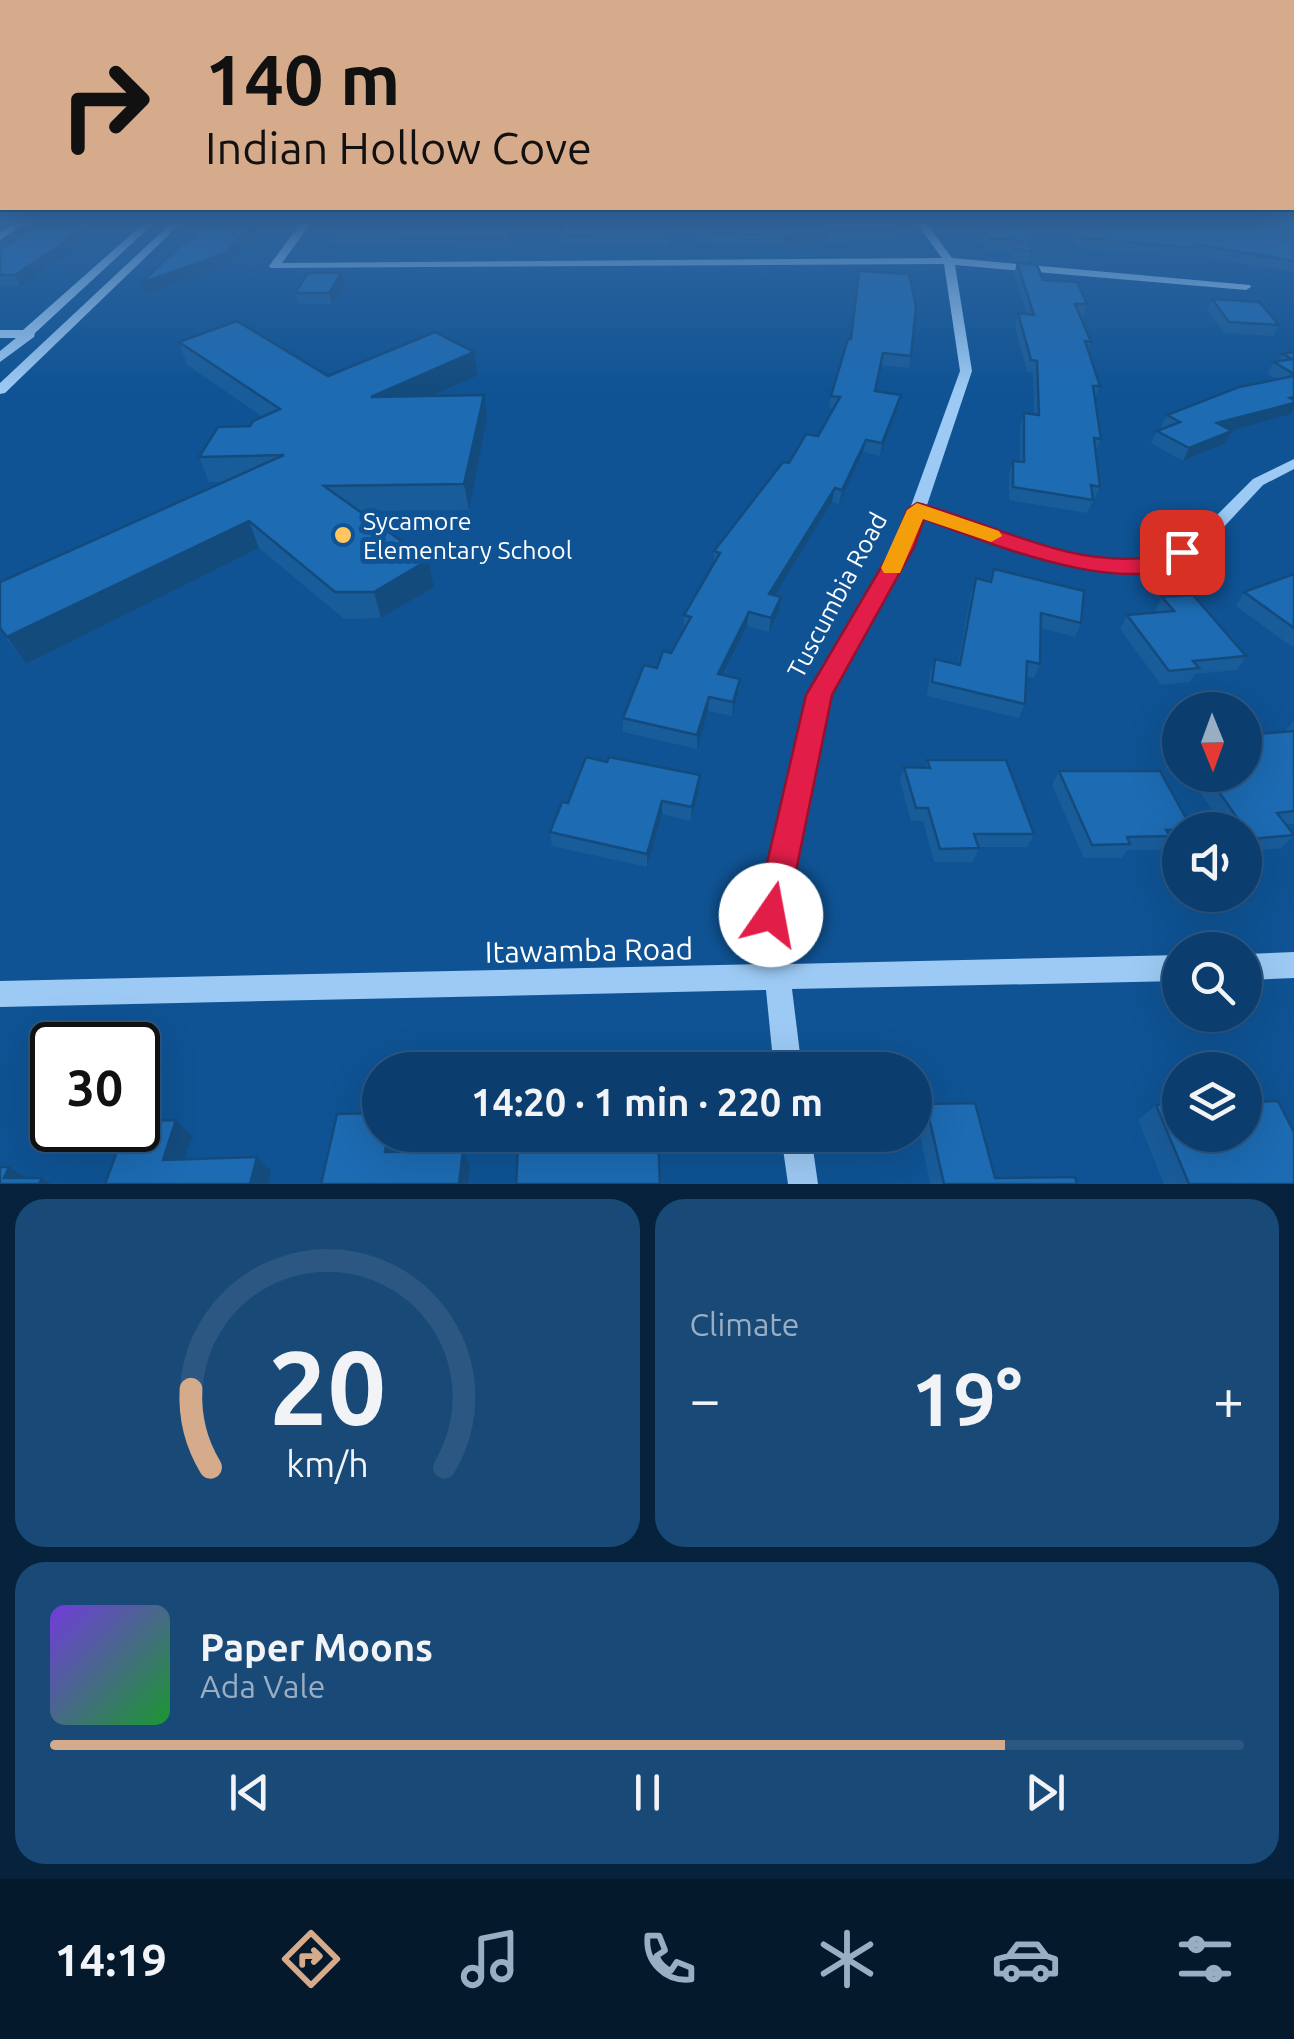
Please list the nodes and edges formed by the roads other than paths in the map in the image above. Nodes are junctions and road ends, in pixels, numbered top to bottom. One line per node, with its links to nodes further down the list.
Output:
1 (88, 279): 8 (street)
2 (116, 279): 6 (street)
3 (952, 279): 12 (street, Tuscumbia Road)
4 (1158, 279): 5 (street)
5 (1246, 287)
6 (60, 333): 8 (street); 10 (street)
7 (0, 334): 8 (street)
8 (28, 334): 9 (street)
9 (0, 358)
10 (0, 390)
11 (1294, 463): 12 (street)
12 (917, 510): 16 (street, Tuscumbia Road)
13 (1294, 965): 14 (street)
14 (1262, 966)
15 (1162, 969): 16 (street, Itawamba Road)
16 (777, 980): 17 (street, Itawamba Road); 18 (street, Tuscumbia Road)
17 (0, 994)
18 (786, 1052)
19 (798, 1152): 20 (street)
20 (803, 1184)

